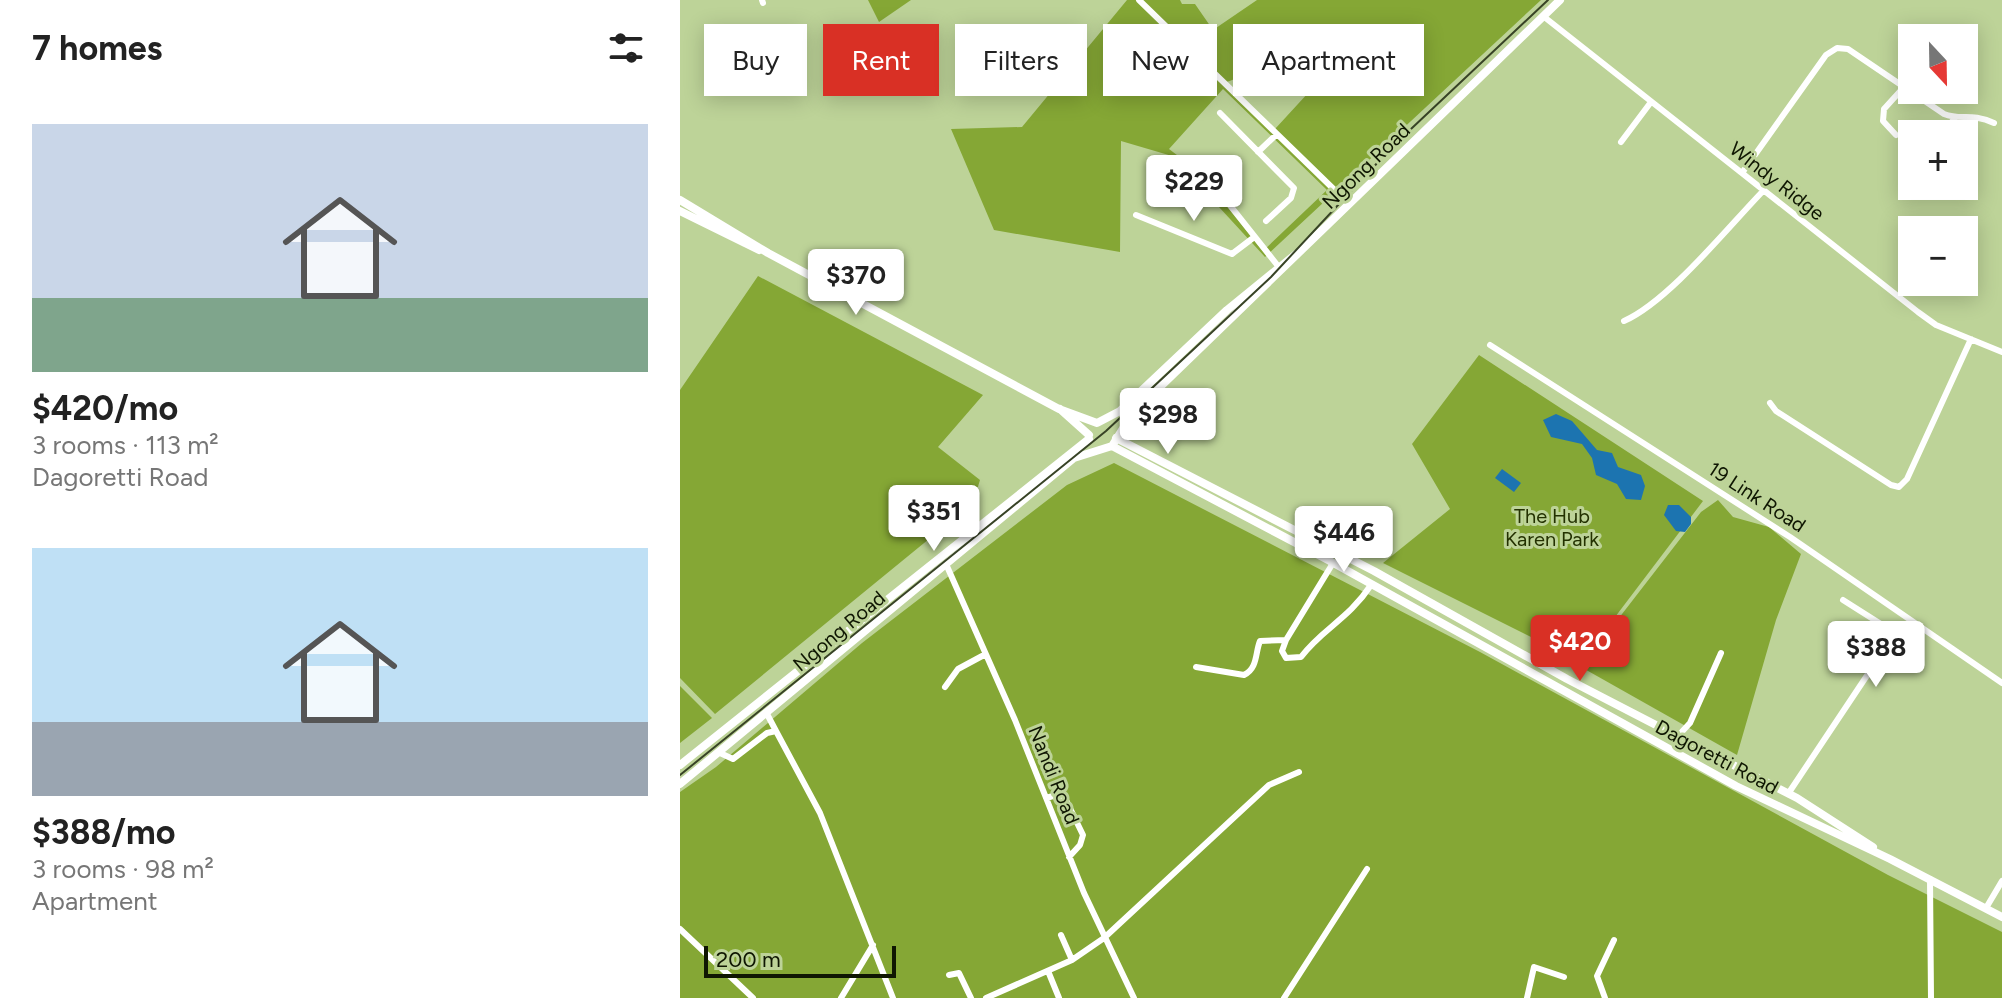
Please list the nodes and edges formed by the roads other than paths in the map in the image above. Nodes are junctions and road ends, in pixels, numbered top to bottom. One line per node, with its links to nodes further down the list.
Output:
1 (1139, 0): 11 (street)
2 (1560, 0): 3 (main road, Ngong Road)
3 (1543, 16): 6 (street, Windy Ridge); 19 (main road, Ngong Road)
4 (1898, 83): 15 (street)
5 (1898, 94): 12 (street)
6 (1651, 102): 13 (street); 15 (street, Windy Ridge)
7 (1932, 104): 9 (street)
8 (1220, 113): 14 (street)
9 (1955, 118): 10 (street)
10 (1994, 123)
11 (1277, 134): 14 (street); 19 (street)
12 (1896, 135)
13 (1621, 142)
14 (1258, 152): 22 (street)
15 (1742, 173): 17 (street, Windy Ridge)
16 (1180, 179): 23 (street)
17 (1764, 190): 28 (street); 29 (street, Windy Ridge)
18 (680, 200): 24 (main road)
19 (1349, 204): 25 (main road, Ngong Road)
20 (680, 211): 24 (main road)
21 (1136, 215): 23 (street)
22 (1266, 221)
23 (1253, 238): 26 (street)
24 (768, 253): 33 (main road)
25 (1297, 254): 26 (main road, Ngong Road); 27 (main road, Ngong Road)
26 (1278, 266): 27 (main road, Ngong Road)
27 (1231, 314): 34 (main road, Ngong Road); 36 (main road, Ngong Road)
28 (1624, 321)
29 (1971, 339): 31 (street, Windy Ridge); 32 (street)
30 (1490, 345): 46 (street, 19 Link Road)
31 (2002, 352)
32 (1770, 403)
33 (1059, 409): 34 (main road); 35 (main road)
34 (1101, 422): 35 (main road, Ngong Road); 36 (main road)
35 (1089, 437): 37 (main road); 52 (main road, Ngong Road)
36 (1115, 439): 37 (main road); 38 (main road, Dagoretti Road); 50 (main road, Dagoretti Road)
37 (1097, 448): 39 (main road, Ngong Road)
38 (1333, 563): 40 (main road, Dagoretti Road); 42 (street)
39 (946, 564): 44 (street, Nandi Road); 48 (main road, Ngong Road)
40 (1371, 585): 42 (street); 57 (main road, Dagoretti Road)
41 (1843, 600): 55 (street)
42 (1286, 640): 45 (street)
43 (1721, 653): 50 (street)
44 (984, 655): 47 (street); 56 (street, Nandi Road)
45 (1196, 667)
46 (2002, 683)
47 (945, 687)
48 (767, 714): 49 (street); 51 (main road, Ngong Road)
49 (776, 731): 51 (street); 69 (street)
50 (1677, 737): 55 (main road, Dagoretti Road)
51 (720, 753): 54 (main road, Ngong Road)
52 (680, 765)
53 (1299, 772): 67 (street)
54 (680, 784)
55 (1788, 794): 57 (main road); 59 (main road, Dagoretti Road)
56 (1046, 798): 58 (street, Nandi Road); 58 (street)
57 (1780, 809): 59 (main road, Dagoretti Road)
58 (1069, 857): 67 (street, Nandi Road)
59 (1890, 859): 61 (main road, Dagoretti Road)
60 (1367, 869): 81 (street)
61 (1930, 879): 63 (main road, Dagoretti Road); 84 (street)
62 (2002, 881): 63 (street)
63 (1986, 908): 64 (main road, Dagoretti Road)
64 (2002, 917)
65 (680, 929): 74 (street)
66 (1061, 935): 70 (street)
67 (1104, 938): 70 (street); 80 (street, Nandi Road)
68 (1614, 940): 83 (street)
69 (873, 945): 75 (street); 76 (street)
70 (1072, 960): 71 (street)
71 (1048, 971): 78 (street); 79 (street)
72 (949, 975): 77 (street)
73 (1564, 977): 82 (street)
74 (753, 998)
75 (841, 998)
76 (893, 998)
77 (971, 998)
78 (986, 998)
79 (1059, 998)
80 (1134, 998)
81 (1284, 998)
82 (1527, 998)
83 (1605, 998)
84 (1931, 998)

